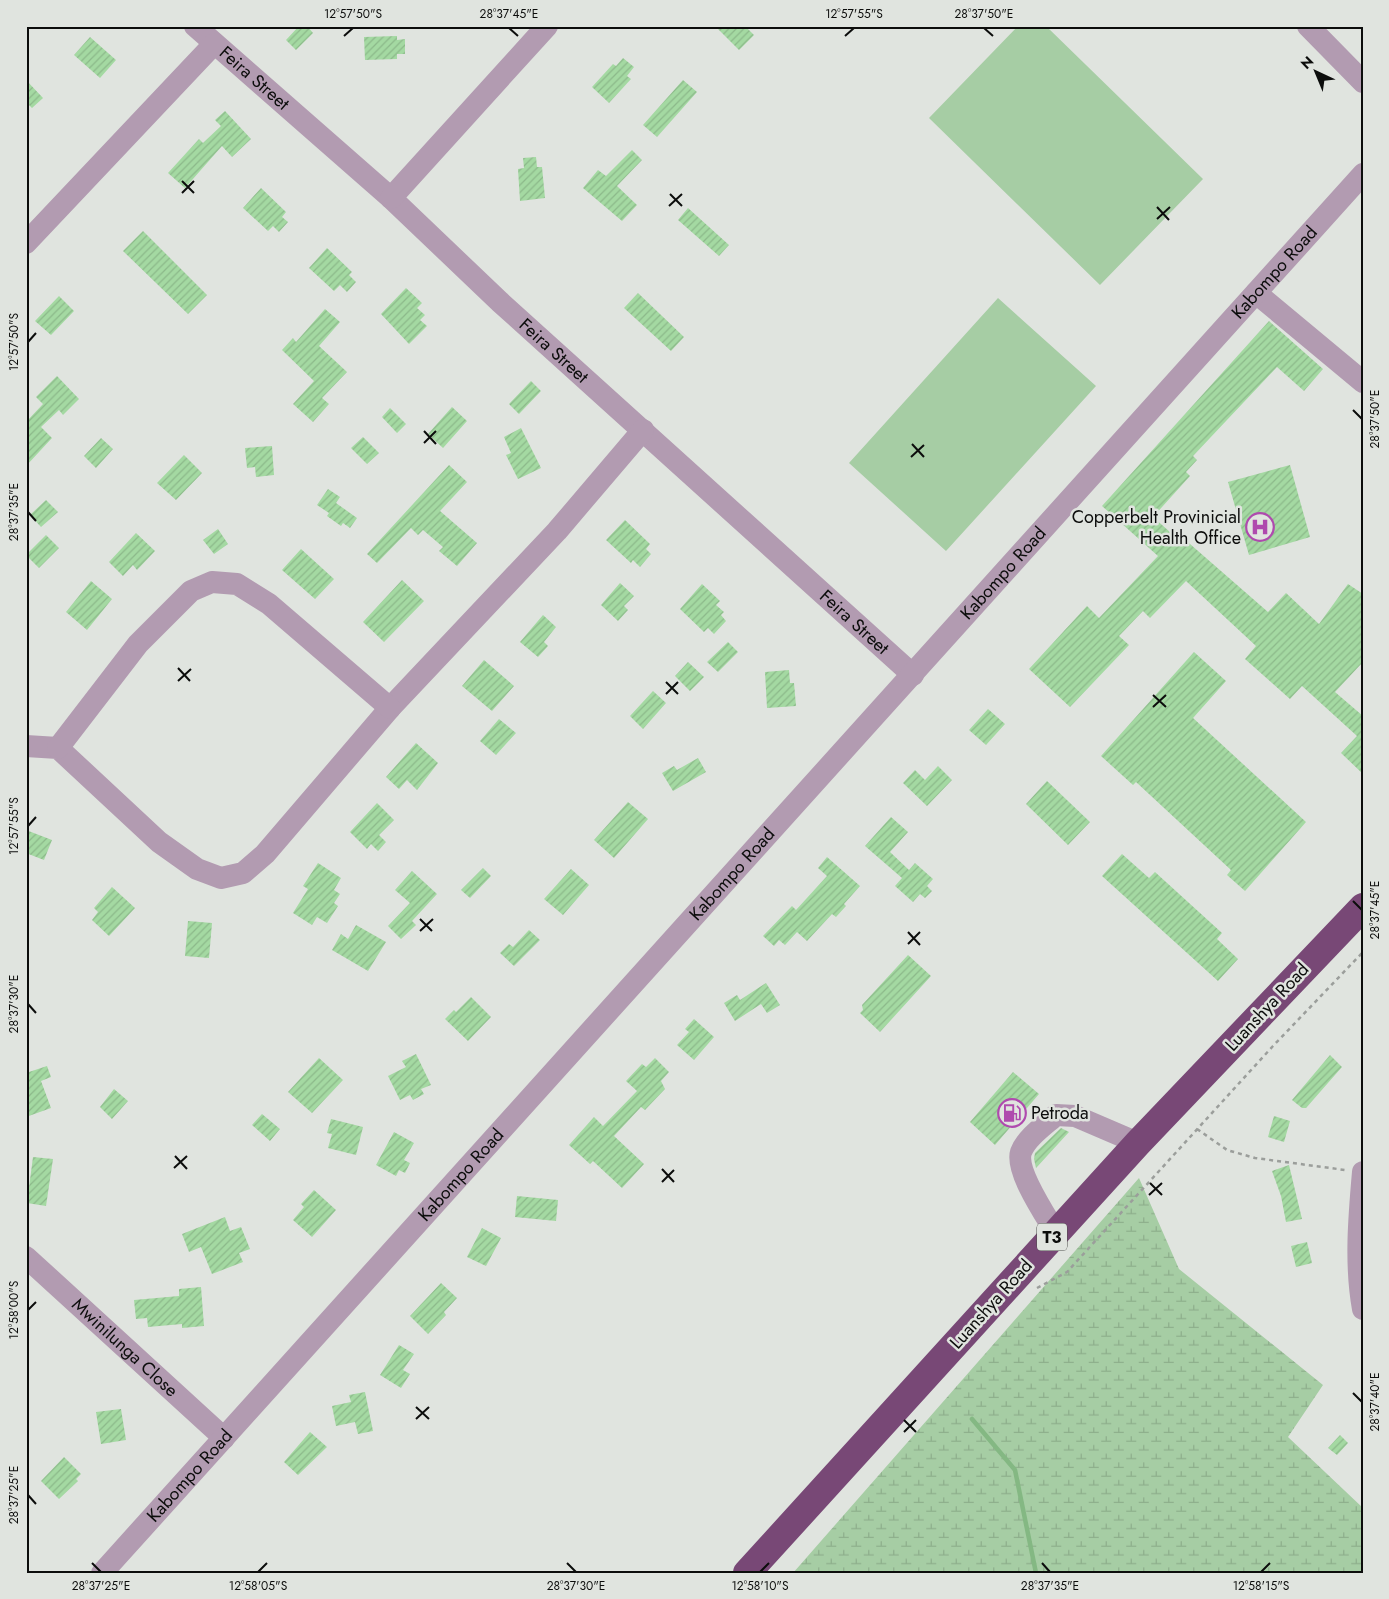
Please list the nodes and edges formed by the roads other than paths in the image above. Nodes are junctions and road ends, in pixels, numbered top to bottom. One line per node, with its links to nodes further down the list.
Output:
1 (195, 26): 4 (street, Feira Street)
2 (547, 26): 7 (street)
3 (1308, 26): 5 (street)
4 (214, 44): 7 (street, Feira Street); 8 (street)
5 (1363, 82)
6 (1363, 174): 9 (street, Kabompo Road)
7 (391, 198): 11 (street, Feira Street)
8 (26, 243)
9 (1256, 293): 10 (street); 12 (street, Kabompo Road)
10 (1363, 382)
11 (643, 430): 12 (street, Feira Street); 13 (street)
12 (913, 675): 22 (street, Kabompo Road)
13 (390, 708): 15 (street); 15 (street)
14 (26, 746): 15 (street)
15 (58, 748)
16 (1363, 907): 17 (highway, Luanshya Road / T3)
17 (1138, 1144): 19 (highway, Luanshya Road / T3); 19 (street)
18 (1363, 1172): 21 (street)
19 (1056, 1233): 24 (highway, Luanshya Road / T3)
20 (26, 1257): 22 (street, Mwinilunga Close)
21 (1363, 1309)
22 (224, 1438): 23 (street, Kabompo Road)
23 (102, 1573)
24 (747, 1573)

